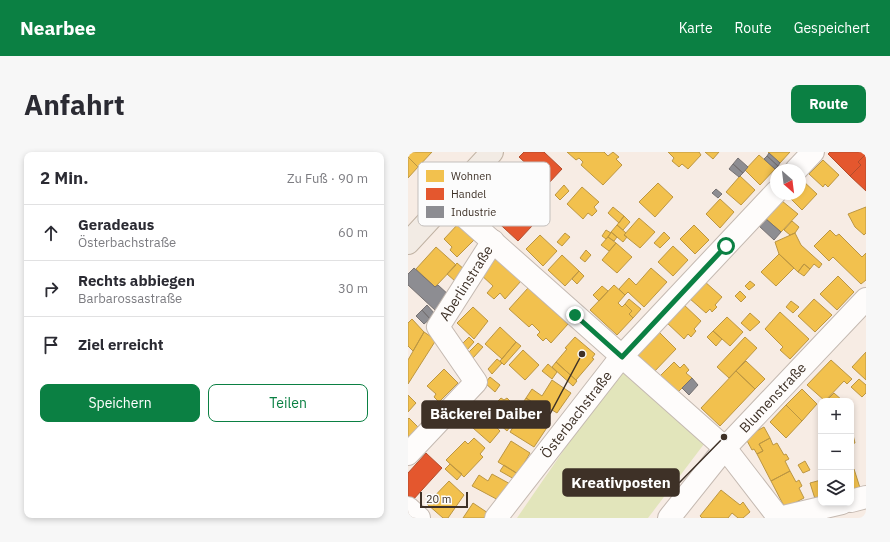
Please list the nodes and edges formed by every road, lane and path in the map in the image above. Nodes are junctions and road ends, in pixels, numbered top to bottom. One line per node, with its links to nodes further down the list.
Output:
1 (492, 152): 3 (main road)
2 (813, 152): 4 (street)
3 (483, 162)
4 (802, 164)
5 (770, 198): 11 (street, Österbachstraße)
6 (424, 226): 9 (main road)
7 (475, 226): 8 (street)
8 (493, 241): 11 (street); 13 (street, Aberlinstraße)
9 (408, 242)
10 (866, 299): 12 (street, Blumenstraße)
11 (622, 357): 12 (street); 19 (street, Österbachstraße)
12 (725, 448): 20 (street, Blumenstraße); 21 (street)
13 (408, 454)
14 (866, 497): 15 (street)
15 (854, 500)
16 (829, 506): 21 (street)
17 (408, 508): 18 (street)
18 (419, 518)
19 (496, 518)
20 (669, 518)
21 (779, 518)

